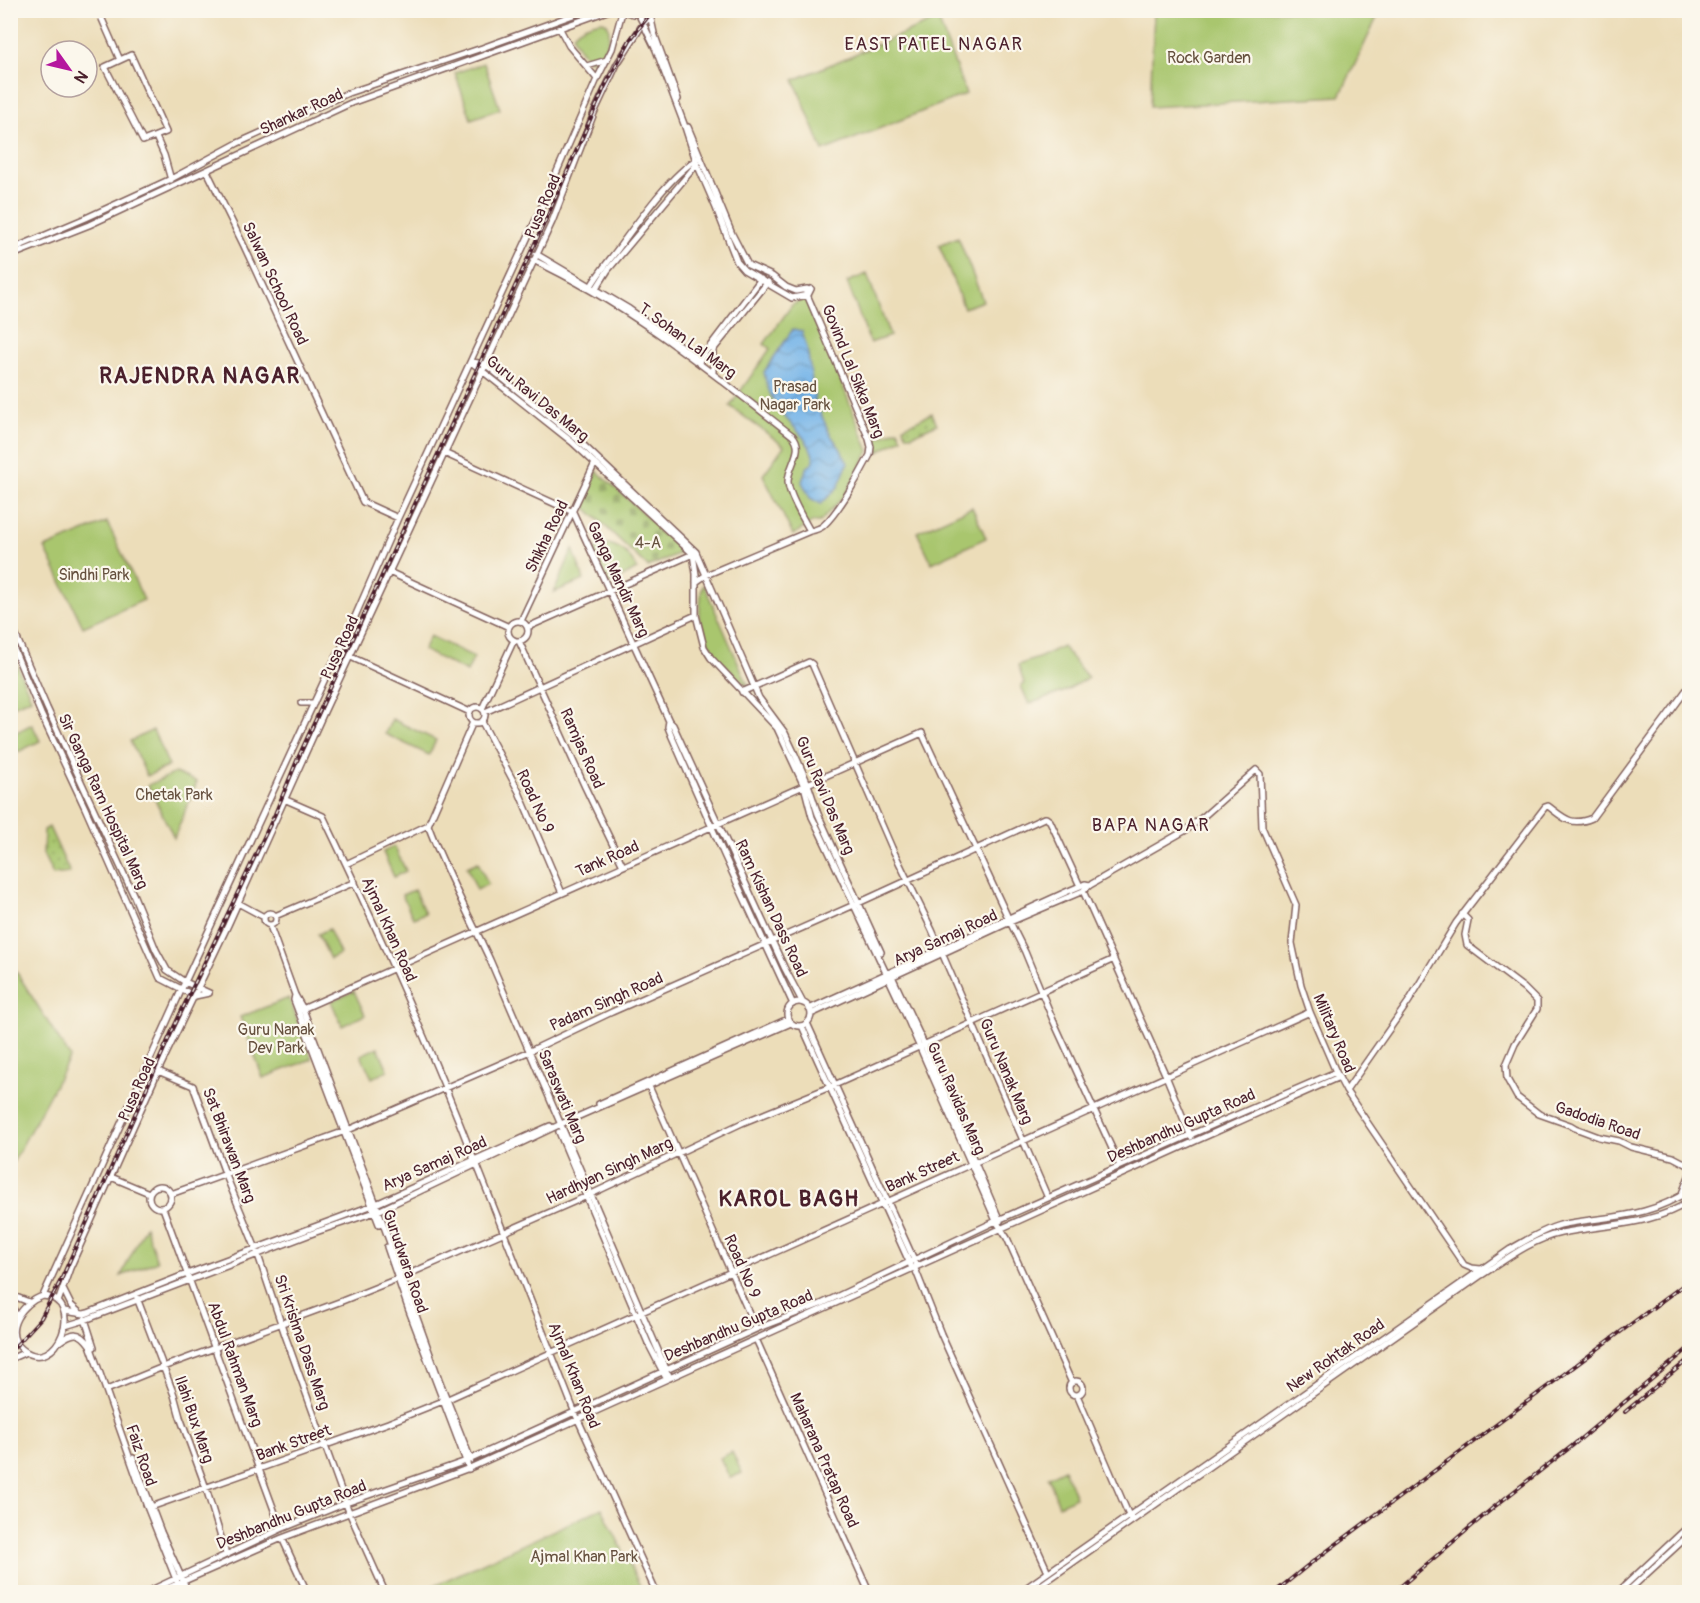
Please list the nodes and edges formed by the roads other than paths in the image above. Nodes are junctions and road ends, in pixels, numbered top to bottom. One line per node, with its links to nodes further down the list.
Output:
1 (98, 10): 11 (street)
2 (587, 10): 10 (street, Shankar Road)
3 (610, 10): 9 (street, Shankar Road)
4 (657, 10): 7 (street, Pusa Road)
5 (621, 11): 6 (street); 12 (street, Pusa Road)
6 (640, 12): 8 (street, Govind Lal Sikka Marg)
7 (650, 14): 8 (street, Pusa Road); 16 (street, Govind Lal Sikka Marg)
8 (643, 24): 16 (street, Govind Lal Sikka Marg); 22 (street, Pusa Road)
9 (560, 29): 10 (street, Shankar Road); 13 (street)
10 (526, 36): 17 (street, Shankar Road); 18 (street, Shankar Road)
11 (120, 60): 15 (street); 15 (street)
12 (607, 60): 13 (street); 14 (street, Pusa Road)
13 (587, 66): 14 (street)
14 (597, 79): 29 (street, Pusa Road)
15 (156, 136): 18 (street)
16 (699, 161): 23 (street, Govind Lal Sikka Marg); 25 (street); 27 (street)
17 (207, 171): 19 (street, Shankar Road); 37 (street, Salwan School Road)
18 (171, 179): 19 (street); 20 (street, Shankar Road)
19 (173, 186): 21 (street, Shankar Road)
20 (10, 250)
21 (10, 256)
22 (535, 257): 27 (street, T. Sohan Lal Marg); 31 (street, Pusa Road)
23 (765, 273): 24 (street, Govind Lal Sikka Marg); 25 (street)
24 (772, 276): 26 (street); 28 (street, Govind Lal Sikka Marg)
25 (761, 279): 26 (street); 30 (street)
26 (768, 283): 28 (street); 33 (street)
27 (592, 289): 30 (street, T. Sohan Lal Marg)
28 (808, 291): 38 (street, Govind Lal Sikka Marg)
29 (471, 362): 31 (street, Guru Ravi Das Marg); 32 (street, Guru Ravi Das Marg); 37 (street, Pusa Road)
30 (698, 362): 33 (street, T. Sohan Lal Marg)
31 (485, 364): 32 (street, Pusa Road); 41 (street, Guru Ravi Das Marg)
32 (485, 373): 34 (street, Pusa Road); 35 (street, Guru Ravi Das Marg)
33 (714, 374): 38 (street, T. Sohan Lal Marg)
34 (444, 453): 36 (street, Ganga Mandir Marg); 40 (street, Pusa Road)
35 (595, 463): 36 (street, Shikha Road); 39 (street, Guru Ravi Das Marg)
36 (573, 512): 43 (street, Ganga Mandir Marg); 45 (street, Shikha Road)
37 (398, 518): 58 (street, Pusa Road)
38 (810, 531): 41 (street, Govind Lal Sikka Marg)
39 (693, 554): 42 (street, Guru Ravi Das Marg); 43 (street)
40 (388, 572): 47 (street); 52 (street, Pusa Road)
41 (706, 575): 42 (street, Govind Lal Sikka Marg); 55 (street, Guru Ravi Das Marg)
42 (696, 582): 44 (street, Guru Ravi Das Marg)
43 (609, 591): 48 (street); 51 (street, Ganga Mandir Marg)
44 (696, 615): 51 (street); 56 (street, Guru Ravi Das Marg)
45 (521, 621): 47 (street); 48 (street)
46 (10, 622): 67 (street, Sir Ganga Ram Hospital Marg)
47 (509, 627): 50 (street)
48 (528, 627): 50 (street)
49 (10, 640): 68 (street, Sir Ganga Ram Hospital Marg)
50 (517, 641): 54 (street, Ramjas Road); 59 (street)
51 (634, 644): 54 (street); 70 (street, Ganga Mandir Marg)
52 (351, 657): 60 (street); 66 (street, Pusa Road)
53 (1689, 685): 80 (street)
54 (540, 686): 59 (street); 73 (street, Ramjas Road)
55 (753, 687): 56 (street); 63 (street, Guru Nanak Marg); 65 (street, Guru Ravi Das Marg)
56 (742, 692): 65 (street, Guru Ravi Das Marg)
57 (301, 703): 58 (street)
58 (314, 703): 92 (street, Pusa Road)
59 (483, 710): 60 (street); 62 (street)
60 (470, 712): 61 (street)
61 (473, 722): 62 (street); 69 (street)
62 (482, 722): 77 (street, Road No 9)
63 (855, 763): 65 (street, Tank Road); 71 (street, Tank Road); 74 (street, Guru Nanak Marg)
64 (1254, 771): 76 (street, Arya Samaj Road); 101 (street, Military Road)
65 (806, 785): 70 (street, Tank Road); 79 (street, Guru Ravi Das Marg)
66 (284, 799): 72 (street, Ajmal Khan Road); 78 (street, Pusa Road)
67 (92, 805): 68 (street); 92 (street, Sir Ganga Ram Hospital Marg)
68 (85, 808): 94 (street, Sir Ganga Ram Hospital Marg)
69 (428, 825): 72 (street); 85 (street, Saraswati Marg)
70 (715, 825): 73 (street, Tank Road); 86 (street, Ram Kishan Dass Road); 87 (street, Ram Kishan Dass Road)
71 (977, 850): 74 (street, Padam Singh Road); 76 (street, Padam Singh Road); 83 (street)
72 (346, 864): 75 (street, Ajmal Khan Road)
73 (623, 866): 77 (street, Tank Road)
74 (909, 880): 79 (street, Padam Singh Road); 88 (street, Guru Nanak Marg)
75 (355, 882): 82 (street); 90 (street, Ajmal Khan Road)
76 (1082, 888): 83 (street, Arya Samaj Road); 89 (street)
77 (562, 893): 85 (street, Tank Road)
78 (238, 903): 81 (street); 93 (street, Pusa Road)
79 (856, 904): 86 (street, Padam Singh Road); 91 (street, Guru Ravi Das Marg)
80 (1462, 915): 113 (street); 125 (street, Gadodia Road)
81 (264, 916): 82 (street); 84 (street)
82 (275, 916): 84 (street)
83 (1009, 920): 88 (street, Arya Samaj Road); 95 (street)
84 (270, 926): 99 (street, Gurudwara Road)
85 (477, 932): 90 (street, Tank Road); 106 (street, Saraswati Marg)
86 (772, 941): 87 (street, Padam Singh Road); 97 (street, Ram Kishan Dass Road)
87 (765, 944): 98 (street, Ram Kishan Dass Road); 106 (street, Padam Singh Road)
88 (941, 951): 91 (street, Arya Samaj Road); 103 (street, Guru Nanak Marg)
89 (1114, 959): 95 (street, Hardhyan Singh Marg); 109 (street)
90 (393, 969): 99 (street, Tank Road); 112 (street, Ajmal Khan Road)
91 (889, 975): 100 (street, Arya Samaj Road); 105 (street, Guru Ravidas Marg)
92 (184, 982): 93 (street, Sir Ganga Ram Hospital Marg); 94 (street, Pusa Road)
93 (198, 988): 96 (street, Pusa Road); 96 (street)
94 (181, 990): 96 (street, Sir Ganga Ram Hospital Marg); 150 (street, Pusa Road)
95 (1043, 991): 103 (street, Hardhyan Singh Marg); 114 (street)
96 (195, 996): 107 (street, Pusa Road)
97 (803, 1003): 98 (street); 100 (street)
98 (793, 1004): 102 (street)
99 (300, 1010): 116 (street, Gurudwara Road)
100 (810, 1011): 104 (street)
101 (1310, 1012): 108 (street, Military Road); 109 (street, Bank Street)
102 (790, 1021): 104 (street); 110 (street, Arya Samaj Road)
103 (972, 1023): 105 (street, Hardhyan Singh Marg); 119 (street, Guru Nanak Marg)
104 (805, 1024): 111 (street)
105 (922, 1045): 111 (street, Hardhyan Singh Marg); 123 (street, Guru Ravidas Marg)
106 (530, 1051): 112 (street, Padam Singh Road); 115 (street, Saraswati Marg)
107 (158, 1071): 126 (street, Sat Bhirawan Marg); 128 (street, Pusa Road)
108 (1337, 1075): 113 (street, Military Road); 118 (street, Deshbandhu Gupta Road); 120 (street, Deshbandhu Gupta Road)
109 (1166, 1076): 114 (street, Bank Street); 118 (street)
110 (648, 1084): 115 (street, Arya Samaj Road); 121 (street, Road No 9)
111 (832, 1085): 121 (street, Hardhyan Singh Marg); 135 (street)
112 (445, 1087): 116 (street, Padam Singh Road); 122 (street, Ajmal Khan Road)
113 (1346, 1091): 144 (street, Military Road)
114 (1093, 1109): 119 (street, Bank Street); 124 (street)
115 (561, 1123): 122 (street, Arya Samaj Road); 132 (street, Saraswati Marg)
116 (346, 1130): 126 (street, Padam Singh Road); 138 (street, Gurudwara Road)
117 (559, 1132): 132 (street, Saraswati Marg)
118 (1190, 1135): 120 (street); 124 (street, Deshbandhu Gupta Road)
119 (1023, 1140): 123 (street, Bank Street); 134 (street, Guru Nanak Marg)
120 (1193, 1142): 140 (street, Deshbandhu Gupta Road)
121 (679, 1153): 132 (street, Hardhyan Singh Marg); 145 (street, Road No 9)
122 (476, 1163): 138 (street, Arya Samaj Road); 141 (street, Ajmal Khan Road)
123 (973, 1163): 135 (street, Bank Street); 139 (street, Guru Ravidas Marg)
124 (1120, 1166): 134 (street, Deshbandhu Gupta Road)
125 (1689, 1166)
126 (225, 1173): 131 (street, Padam Singh Road); 142 (street, Sat Bhirawan Marg)
127 (1689, 1174): 133 (street)
128 (111, 1177): 130 (street); 148 (street, Pusa Road)
129 (1689, 1190): 133 (street, New Rohtak Road)
130 (149, 1193): 131 (street); 137 (street)
131 (171, 1194): 137 (street)
132 (589, 1195): 141 (street, Hardhyan Singh Marg); 156 (street, Saraswati Marg)
133 (1681, 1196): 144 (street, New Rohtak Road)
134 (1048, 1198): 139 (street, Deshbandhu Gupta Road)
135 (885, 1202): 143 (street); 145 (street, Bank Street)
136 (1689, 1202): 186 (street, New Rohtak Road)
137 (164, 1208): 146 (street, Abdul Rahman Marg)
138 (376, 1208): 142 (street, Arya Samaj Road); 147 (street, Gurudwara Road)
139 (998, 1221): 140 (street, Guru Ravidas Marg); 143 (street, Deshbandhu Gupta Road)
140 (1002, 1228): 143 (street, Deshbandhu Gupta Road); 172 (street, Guru Ravidas Marg)
141 (504, 1232): 147 (street, Hardhyan Singh Marg); 167 (street, Ajmal Khan Road)
142 (257, 1251): 146 (street, Arya Samaj Road); 159 (street, Sri Krishna Dass Marg)
143 (914, 1266): 161 (street, Deshbandhu Gupta Road); 163 (street, Deshbandhu Gupta Road); 192 (street)
144 (1481, 1269): 186 (street, New Rohtak Road)
145 (730, 1271): 156 (street, Bank Street); 161 (street, Road No 9)
146 (190, 1276): 151 (street, Arya Samaj Road); 165 (street, Abdul Rahman Marg)
147 (400, 1277): 159 (street, Hardhyan Singh Marg); 175 (street, Gurudwara Road)
148 (63, 1287): 154 (street, Pusa Road); 158 (street)
149 (10, 1292): 153 (street)
150 (43, 1296): 153 (street); 154 (street)
151 (136, 1297): 158 (street); 169 (street, Ilahi Bux Marg)
152 (10, 1302): 157 (street)
153 (30, 1302): 157 (street)
154 (58, 1302): 155 (street)
155 (64, 1311): 158 (street); 160 (street)
156 (639, 1313): 167 (street, Bank Street); 170 (street, Saraswati Marg)
157 (17, 1317): 162 (street)
158 (83, 1317): 160 (street); 173 (street)
159 (281, 1323): 165 (street, Hardhyan Singh Marg); 178 (street, Sri Krishna Dass Marg)
160 (65, 1326): 164 (street)
161 (756, 1329): 170 (street, Deshbandhu Gupta Road)
162 (13, 1339): 166 (street)
163 (756, 1339): 171 (street, Deshbandhu Gupta Road); 202 (street, Maharana Pratap Road)
164 (59, 1342): 166 (street); 193 (street, Faiz Road)
165 (216, 1348): 169 (street, Hardhyan Singh Marg); 180 (street, Abdul Rahman Marg)
166 (26, 1352): 168 (street)
167 (551, 1353): 175 (street, Bank Street); 176 (street, Ajmal Khan Road)
168 (10, 1359)
169 (163, 1367): 173 (street, Hardhyan Singh Marg); 182 (street, Ilahi Bux Marg)
170 (665, 1372): 171 (street, Saraswati Marg); 176 (street, Deshbandhu Gupta Road)
171 (668, 1379): 177 (street, Deshbandhu Gupta Road)
172 (1072, 1383): 174 (street); 174 (street)
173 (109, 1389): 184 (street)
174 (1077, 1395): 186 (street)
175 (445, 1400): 178 (street, Bank Street); 179 (street, Gurudwara Road)
176 (574, 1413): 177 (street, Ajmal Khan Road); 179 (street, Deshbandhu Gupta Road)
177 (578, 1420): 181 (street, Deshbandhu Gupta Road); 201 (street, Ajmal Khan Road)
178 (325, 1444): 180 (street, Bank Street); 183 (street, Sri Krishna Dass Marg)
179 (468, 1460): 181 (street, Gurudwara Road); 183 (street, Deshbandhu Gupta Road)
180 (259, 1468): 182 (street, Bank Street); 188 (street, Abdul Rahman Marg)
181 (471, 1468): 185 (street, Deshbandhu Gupta Road)
182 (206, 1488): 184 (street, Bank Street); 191 (street, Ilahi Bux Marg)
183 (346, 1503): 185 (street, Sri Krishna Dass Marg); 188 (street, Deshbandhu Gupta Road)
184 (152, 1507): 193 (street)
185 (349, 1512): 190 (street, Deshbandhu Gupta Road); 200 (street, Sri Krishna Dass Marg)
186 (1131, 1519): 192 (street, New Rohtak Road); 204 (street, New Rohtak Road)
187 (1689, 1525): 205 (street)
188 (281, 1529): 191 (street, Deshbandhu Gupta Road)
189 (1689, 1534): 206 (street)
190 (282, 1538): 193 (street, Deshbandhu Gupta Road); 199 (street)
191 (226, 1554): 193 (street, Deshbandhu Gupta Road)
192 (1048, 1572): 203 (street, New Rohtak Road)
193 (179, 1578): 194 (street, Deshbandhu Gupta Road); 195 (street, Deshbandhu Gupta Road); 197 (street); 198 (street, Faiz Road)
194 (162, 1592): 196 (street)
195 (147, 1593)
196 (174, 1593)
197 (181, 1593)
198 (188, 1593)
199 (307, 1593)
200 (386, 1593)
201 (656, 1593)
202 (869, 1593)
203 (1020, 1593)
204 (1031, 1593)
205 (1618, 1593)
206 (1627, 1593)

